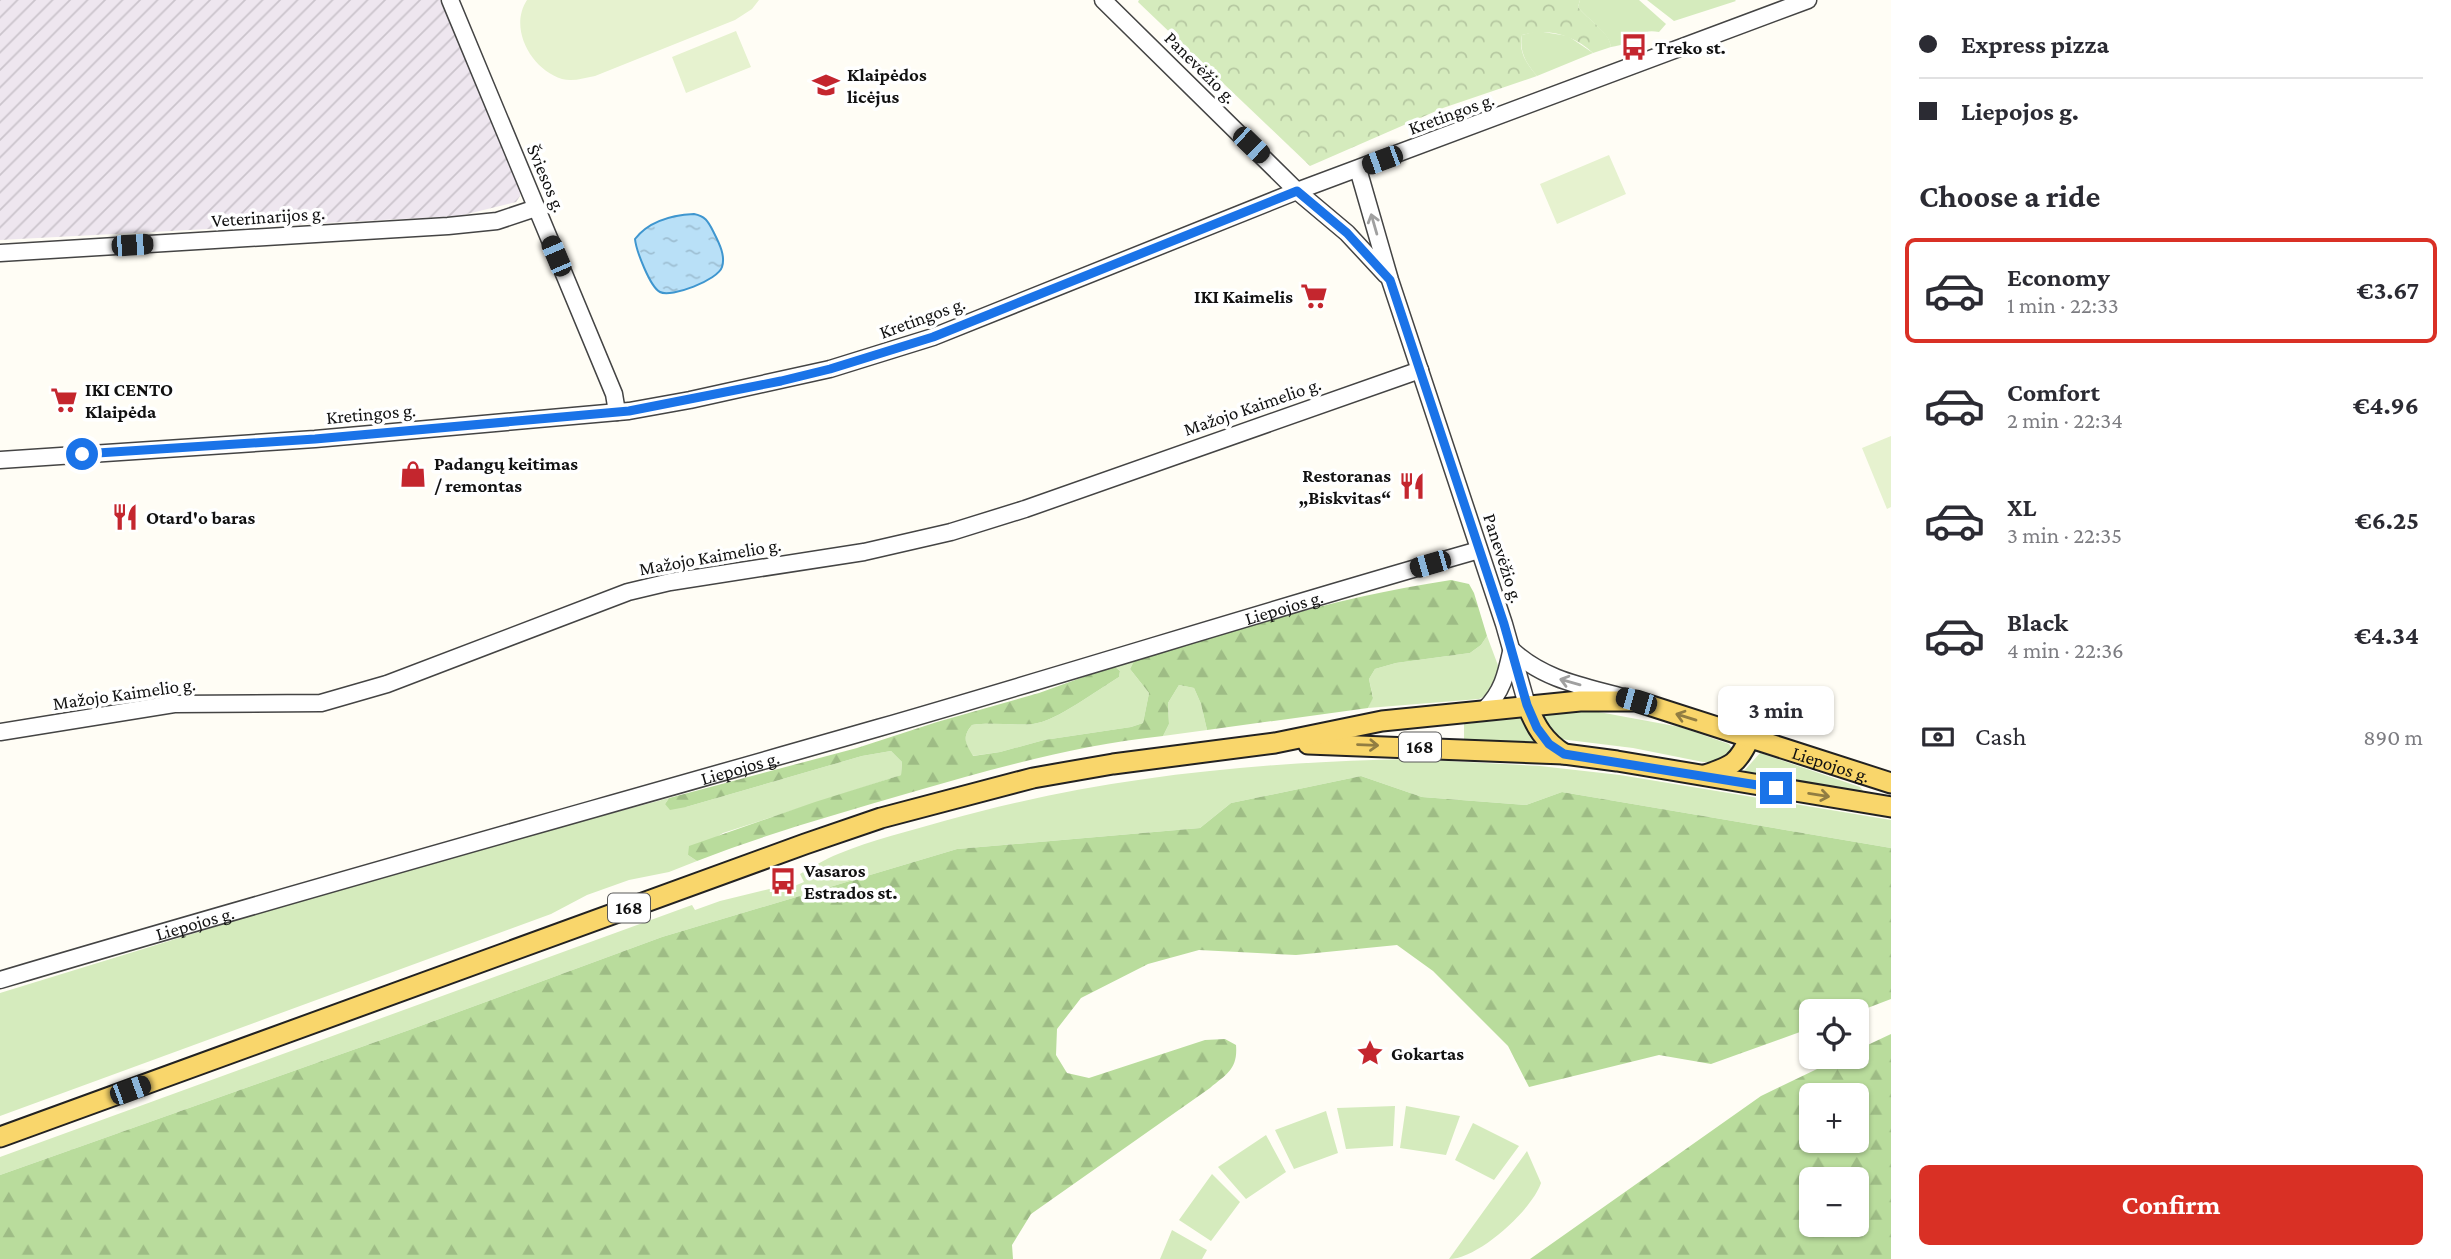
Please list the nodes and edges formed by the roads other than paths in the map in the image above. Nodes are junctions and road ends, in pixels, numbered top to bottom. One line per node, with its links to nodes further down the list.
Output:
1 (450, 0): 6 (street, Šviesos g.)
2 (1103, 0): 5 (street, Panevėžio g.)
3 (1808, 0): 4 (street, Kretingos g.)
4 (1358, 169): 5 (street, Kretingos g.); 8 (street, Panevėžio g., one-way to 4)
5 (1297, 191): 8 (street, Panevėžio g.); 10 (street, Kretingos g.)
6 (537, 208): 7 (street, Veterinarijos g.); 10 (street, Šviesos g.)
7 (0, 253)
8 (1390, 280): 9 (street, Panevėžio g.)
9 (1420, 370): 12 (street, Panevėžio g.); 18 (street, Mažojo Kaimelio g.)
10 (617, 412): 11 (street, Kretingos g.)
11 (0, 460)
12 (1479, 550): 13 (street, Panevėžio g.); 26 (street, Liepojos g.)
13 (1512, 650): 14 (street, one-way to 13); 15 (street, Panevėžio g.); 16 (street)
14 (1636, 701): 15 (main road, Liepojos g. / 168); 19 (main road, Liepojos g. / 168, one-way to 14)
15 (1527, 705): 16 (main road, Liepojos g. / 168); 22 (main road)
16 (1485, 709): 17 (main road, Liepojos g. / 168)
17 (1438, 714): 20 (main road, Liepojos g. / 168); 21 (main road)
18 (0, 732)
19 (1750, 737): 23 (main road); 24 (main road, Liepojos g. / 168)
20 (1275, 743): 21 (main road, Liepojos g. / 168, one-way to 21); 27 (main road, Liepojos g. / 168)
21 (1439, 747): 22 (main road, Liepojos g. / 168)
22 (1564, 754): 23 (main road, Liepojos g. / 168)
23 (1704, 776): 25 (main road, Liepojos g. / 168, one-way to 25)
24 (1891, 783)
25 (1891, 807)
26 (0, 981)
27 (0, 1137)

